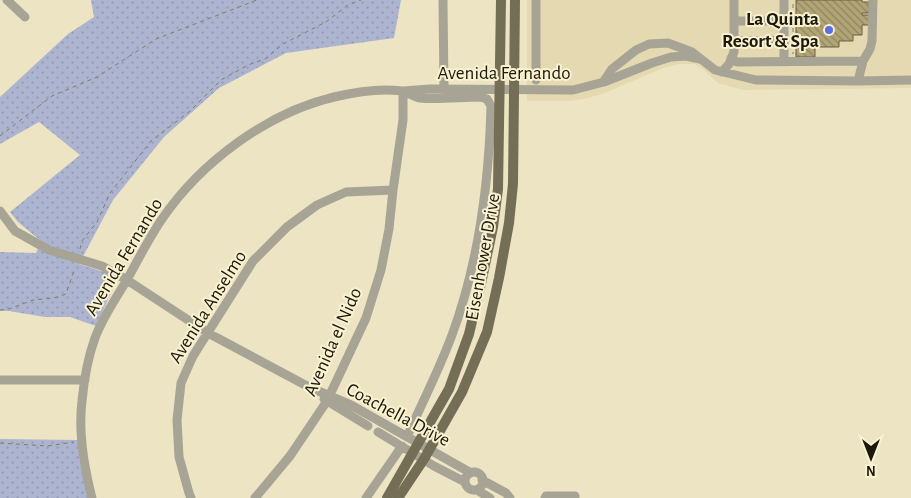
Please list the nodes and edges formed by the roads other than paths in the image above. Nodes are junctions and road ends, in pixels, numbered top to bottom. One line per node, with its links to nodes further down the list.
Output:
1 (7, 0): 9 (street)
2 (443, 0): 25 (street)
3 (501, 0): 26 (main road, Eisenhower Drive)
4 (516, 0): 27 (main road, Eisenhower Drive)
5 (536, 0): 21 (street)
6 (734, 0): 10 (street)
7 (784, 0): 11 (street)
8 (873, 0): 17 (street)
9 (25, 17)
10 (734, 21): 11 (street); 13 (street)
11 (788, 22): 12 (street)
12 (784, 40): 13 (street); 18 (street)
13 (734, 41): 15 (street)
14 (646, 46): 16 (street, Avenida Fernando); 19 (street); 24 (street, Avenida Fernando)
15 (731, 58): 18 (street); 20 (street)
16 (700, 59): 19 (street, Avenida Fernando); 20 (street, Avenida Fernando)
17 (863, 61): 18 (street); 23 (street)
18 (789, 62)
19 (652, 63): 24 (street, Avenida Fernando)
20 (722, 72): 23 (street, Avenida Fernando)
21 (536, 80)
22 (911, 80): 23 (street, Avenida Fernando)
23 (858, 81)
24 (604, 82): 27 (street, Avenida Fernando)
25 (444, 89): 26 (street, Avenida Fernando); 28 (street, Avenida Fernando)
26 (500, 90): 27 (street, Avenida Fernando); 42 (main road, Eisenhower Drive)
27 (515, 90): 44 (main road, Eisenhower Drive)
28 (404, 91): 29 (street, Avenida Fernando); 30 (street, Avenida el Nido); 32 (street, Avenida Fernando)
29 (491, 106): 41 (street, Eisenhower Drive)
30 (393, 190): 33 (street, Avenida Anselmo); 36 (street, Avenida el Nido)
31 (0, 211): 32 (street, Coachella Drive)
32 (127, 280): 33 (street, Coachella Drive); 35 (street, Avenida Fernando)
33 (208, 333): 36 (street, Coachella Drive); 51 (street, Avenida Anselmo)
34 (0, 380): 35 (street)
35 (85, 380): 50 (street, Avenida Fernando)
36 (328, 398): 37 (street, Coachella Drive); 38 (street, Coachella Drive); 52 (street, Avenida el Nido)
37 (363, 412): 38 (street); 41 (street, Coachella Drive)
38 (358, 420): 39 (street, Coachella Drive)
39 (368, 426)
40 (378, 432): 43 (street, Coachella Drive)
41 (407, 437): 42 (street, Coachella Drive)
42 (419, 443): 44 (street, Coachella Drive); 45 (main road, Eisenhower Drive)
43 (402, 446): 45 (street, Coachella Drive); 53 (street)
44 (429, 449): 46 (main road, Eisenhower Drive); 47 (street, Coachella Drive)
45 (413, 453): 46 (street, Coachella Drive); 54 (main road, Eisenhower Drive)
46 (424, 459): 49 (street, Coachella Drive); 55 (main road, Eisenhower Drive)
47 (471, 473): 48 (street, Coachella Drive); 49 (street)
48 (482, 480): 49 (street); 58 (street, Coachella Drive)
49 (470, 487): 56 (street); 57 (street, Coachella Drive)
50 (92, 498)
51 (191, 498)
52 (255, 498)
53 (366, 498)
54 (387, 498)
55 (398, 498)
56 (463, 498)
57 (490, 498)
58 (510, 498)
59 (545, 498): 60 (street)
60 (575, 498)

